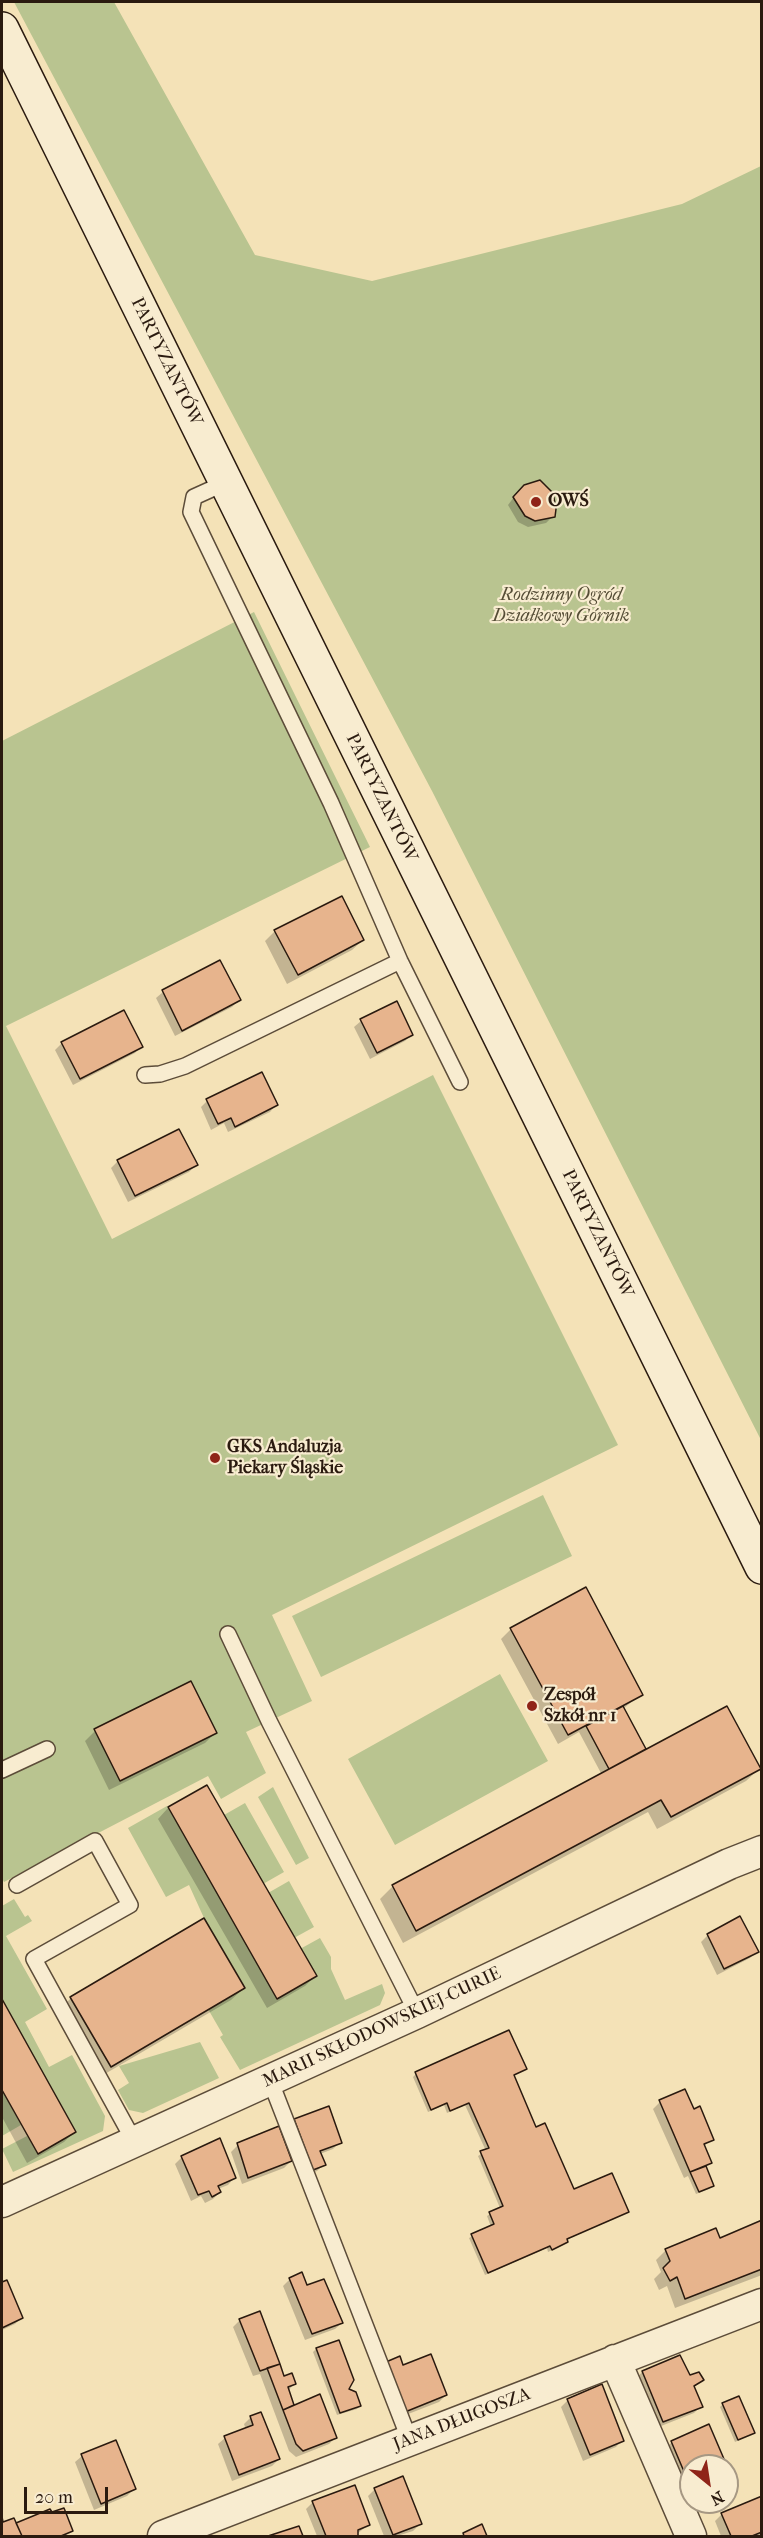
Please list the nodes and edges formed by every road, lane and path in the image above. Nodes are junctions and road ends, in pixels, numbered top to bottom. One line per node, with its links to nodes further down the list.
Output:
1 (2, 29): 2 (street, PARTYZANTÓW)
2 (225, 483): 3 (lane); 6 (street, PARTYZANTÓW)
3 (400, 961): 4 (lane); 5 (lane)
4 (145, 1075)
5 (460, 1082)
6 (762, 1567)
7 (228, 1634): 12 (lane)
8 (47, 1749): 9 (lane)
9 (2, 1770)
10 (762, 1851): 12 (street, MARII SKŁODOWSKIEJ-CURIE)
11 (17, 1886): 14 (lane)
12 (417, 2013): 13 (street, MARII SKŁODOWSKIEJ-CURIE)
13 (270, 2080): 14 (street, MARII SKŁODOWSKIEJ-CURIE); 18 (lane)
14 (134, 2141): 15 (street, MARII SKŁODOWSKIEJ-CURIE)
15 (2, 2202)
16 (762, 2304): 17 (street, JANA DŁUGOSZA)
17 (615, 2360): 18 (street, JANA DŁUGOSZA); 20 (street)
18 (410, 2441): 19 (street, JANA DŁUGOSZA)
19 (163, 2536)
20 (691, 2536)

